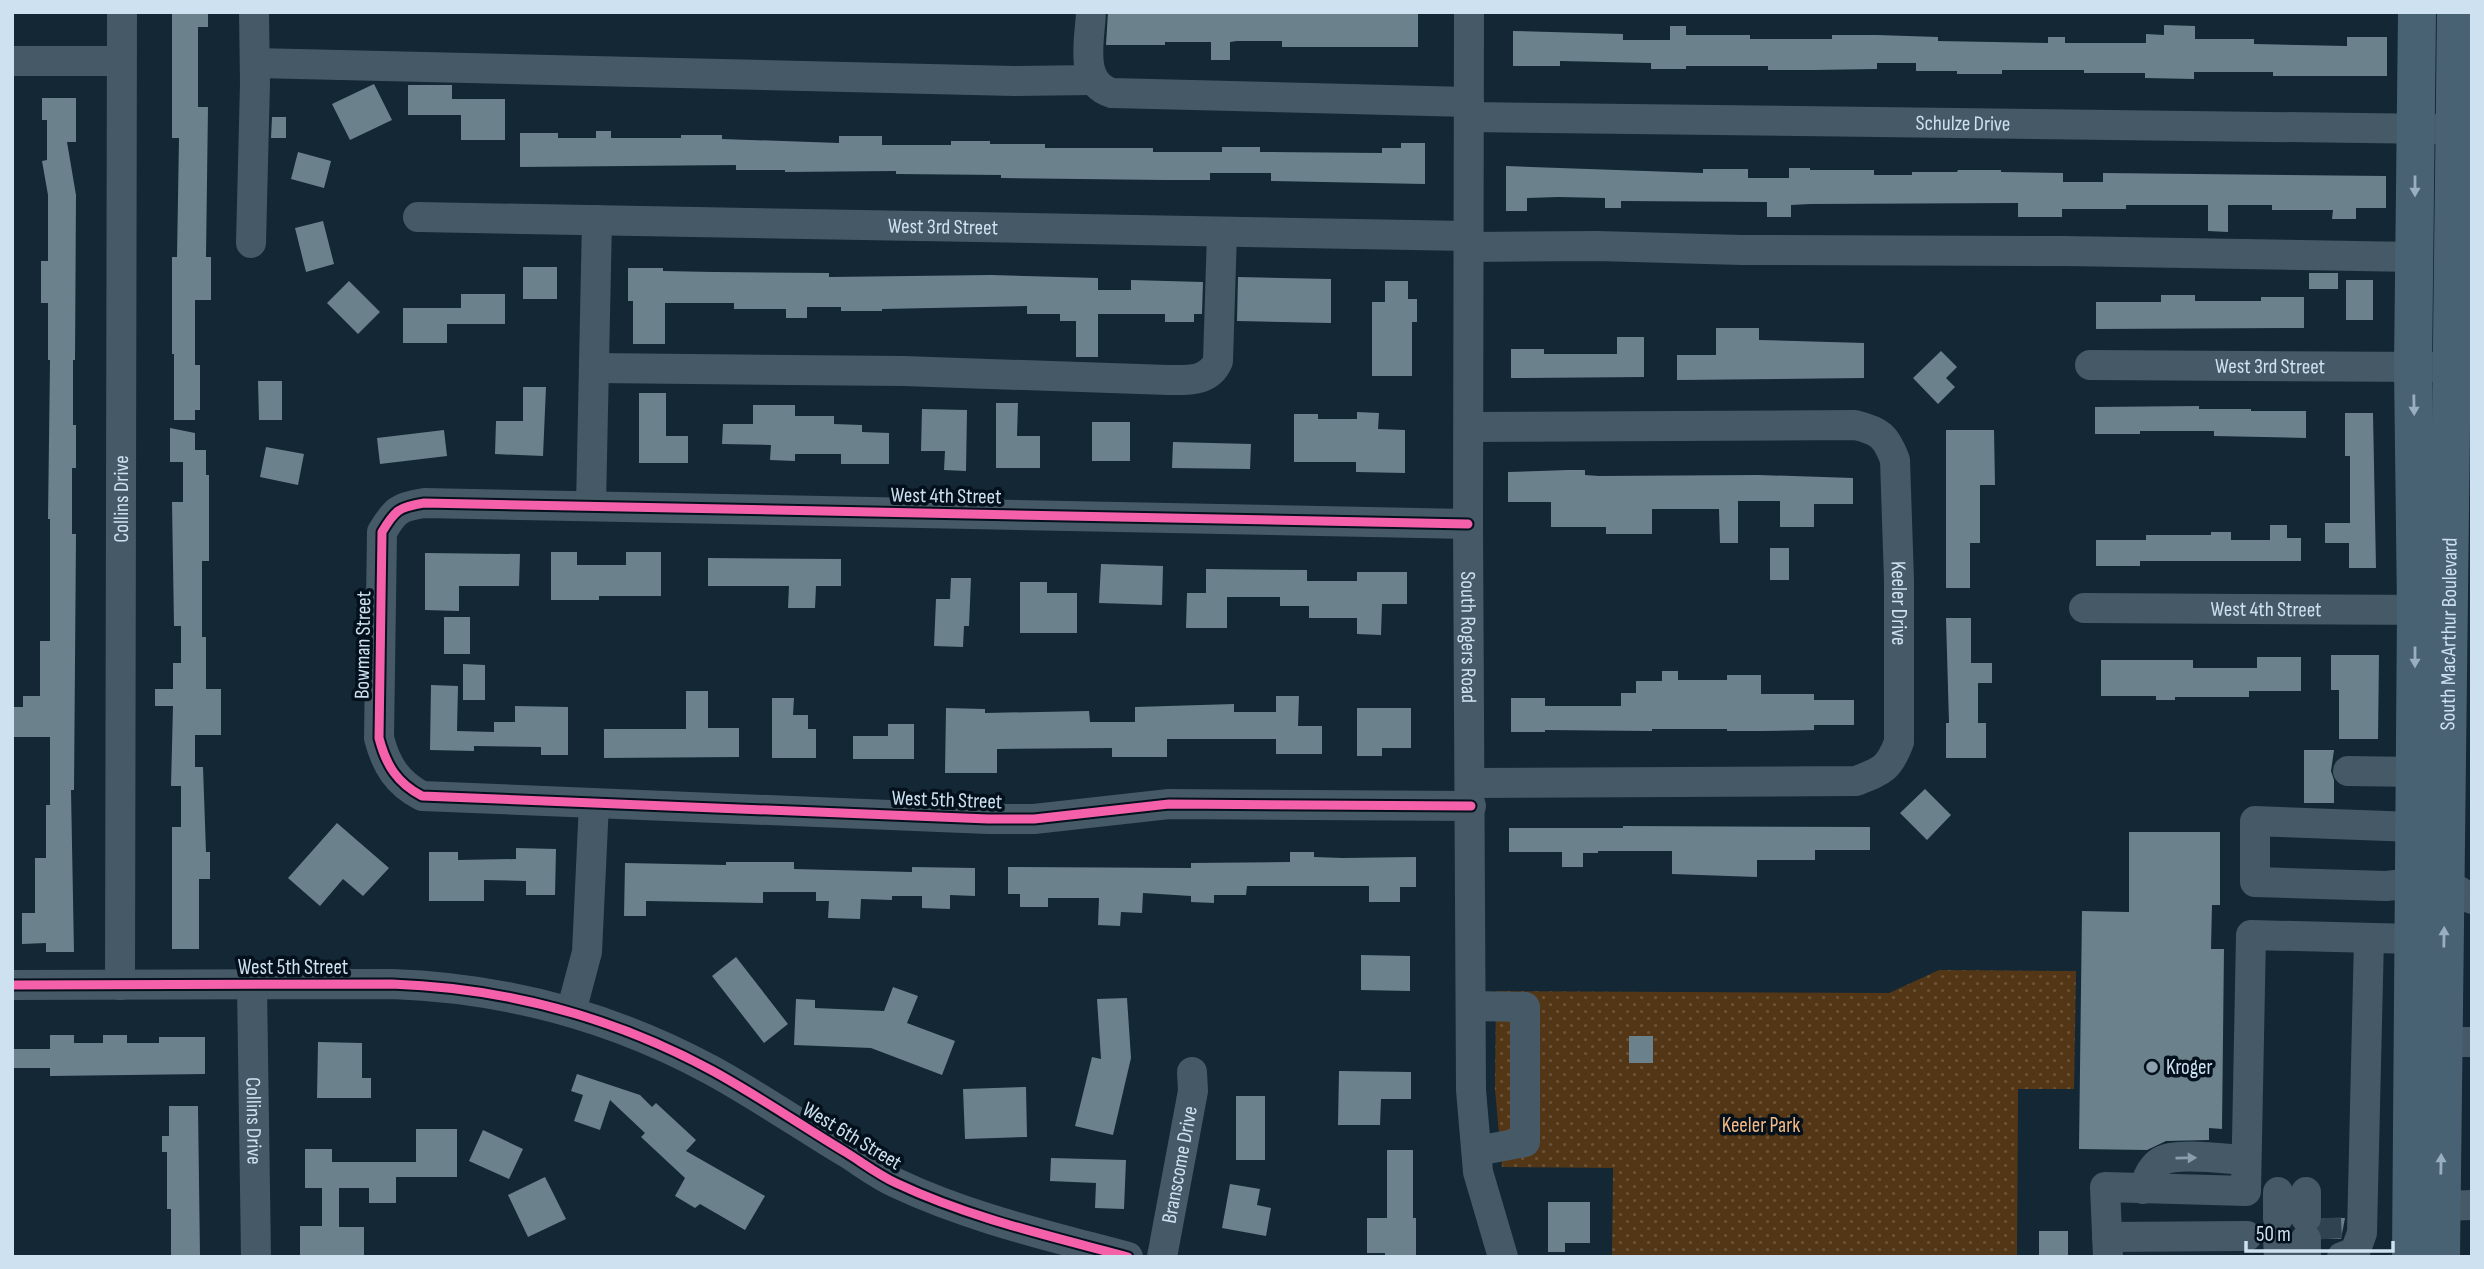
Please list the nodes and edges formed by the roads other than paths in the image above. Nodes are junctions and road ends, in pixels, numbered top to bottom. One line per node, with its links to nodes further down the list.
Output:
1 (122, 12): 8 (street, Collins Drive)
2 (254, 12): 9 (street)
3 (1091, 12): 12 (street)
4 (1469, 12): 13 (street, South Rogers Road)
5 (2417, 12): 10 (main road, South MacArthur Boulevard)
6 (2456, 12): 11 (main road, South MacArthur Boulevard)
7 (12, 61): 8 (street)
8 (121, 61): 43 (street, Collins Drive)
9 (255, 63): 12 (street); 20 (street)
10 (2416, 69): 11 (street); 14 (main road, South MacArthur Boulevard)
11 (2464, 70): 15 (main road, South MacArthur Boulevard)
12 (1093, 80): 13 (street, Schulze Drive)
13 (1469, 110): 14 (street, Schulze Drive); 19 (street, South Rogers Road)
14 (2416, 128): 15 (street, Schulze Drive); 21 (main road, South MacArthur Boulevard, one-way to 21)
15 (2456, 129): 22 (main road, South MacArthur Boulevard)
16 (418, 217): 17 (street, West 3rd Street)
17 (597, 220): 18 (street, West 3rd Street); 26 (street)
18 (1222, 232): 19 (street, West 3rd Street); 26 (street)
19 (1469, 242): 21 (street, West 3rd Street); 27 (street, South Rogers Road)
20 (251, 243)
21 (2414, 272): 22 (street, West 3rd Street); 25 (main road, South MacArthur Boulevard)
22 (2462, 289): 23 (main road, South MacArthur Boulevard)
23 (2459, 352): 25 (street, West 3rd Street); 32 (main road, South MacArthur Boulevard)
24 (2090, 365): 25 (street, West 3rd Street)
25 (2413, 366): 32 (main road, South MacArthur Boulevard, one-way to 32)
26 (594, 368): 29 (street)
27 (1469, 427): 30 (street, South Rogers Road); 35 (street, Keeler Drive)
28 (424, 503): 29 (street, West 4th Street); 36 (street, Bowman Street)
29 (591, 506): 30 (street, West 4th Street)
30 (1468, 524): 35 (street, South Rogers Road)
31 (2084, 608): 32 (street, West 4th Street)
32 (2432, 610): 34 (main road, South MacArthur Boulevard, one-way to 34); 39 (main road, South MacArthur Boulevard)
33 (2348, 771): 34 (street)
34 (2415, 772): 38 (main road, South MacArthur Boulevard)
35 (1471, 795): 37 (street, West 5th Street); 45 (street, South Rogers Road)
36 (422, 796): 37 (street, West 5th Street)
37 (594, 803): 46 (street)
38 (2414, 827): 39 (main road, South MacArthur Boulevard); 39 (street)
39 (2444, 888): 41 (main road, South MacArthur Boulevard); 48 (main road, South MacArthur Boulevard, one-way to 39)
40 (2369, 938): 41 (street); 47 (street); 51 (street)
41 (2414, 939): 48 (main road, South MacArthur Boulevard)
42 (12, 985): 43 (street, West 5th Street)
43 (120, 985): 44 (street, West 5th Street)
44 (252, 985): 46 (street, West 5th Street); 58 (street, Collins Drive)
45 (1471, 1006): 50 (street, South Rogers Road); 50 (street)
46 (571, 1012): 59 (street, West 6th Street)
47 (2367, 1041): 48 (street); 55 (street)
48 (2443, 1042): 54 (main road, South MacArthur Boulevard)
49 (1192, 1072): 60 (street, Branscome Drive)
50 (1476, 1152): 61 (street, South Rogers Road)
51 (2245, 1160): 52 (street, one-way to 51); 53 (street)
52 (2143, 1189): 53 (street); 57 (street)
53 (2246, 1192): 56 (street)
54 (2441, 1206): 62 (main road); 63 (main road, South MacArthur Boulevard); 64 (main road, South MacArthur Boulevard)
55 (2307, 1229)
56 (2248, 1246): 57 (street)
57 (2108, 1247)
58 (256, 1257)
59 (1128, 1257)
60 (1162, 1257)
61 (1503, 1257)
62 (2384, 1257)
63 (2411, 1257)
64 (2441, 1257)

